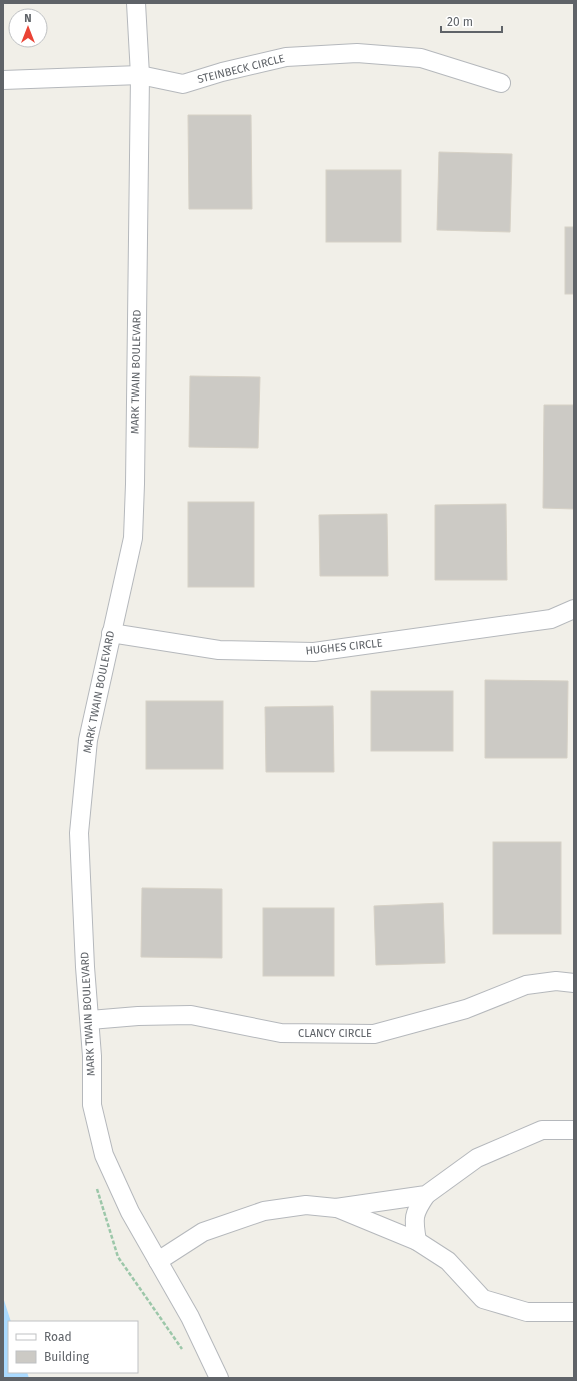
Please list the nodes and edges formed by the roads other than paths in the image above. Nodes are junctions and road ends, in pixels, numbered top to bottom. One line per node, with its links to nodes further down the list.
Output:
1 (136, 3): 2 (street, MARK TWAIN BOULEVARD)
2 (140, 75): 3 (street, STEINBECK CIRCLE); 4 (street, STEINBECK CIRCLE); 6 (street, MARK TWAIN BOULEVARD)
3 (3, 80)
4 (501, 83)
5 (574, 609): 6 (street, HUGHES CIRCLE)
6 (111, 633): 8 (street, MARK TWAIN BOULEVARD)
7 (574, 983): 8 (street, CLANCY CIRCLE)
8 (90, 1020): 13 (street, MARK TWAIN BOULEVARD)
9 (574, 1130): 10 (street)
10 (426, 1195): 11 (street); 12 (street)
11 (336, 1208): 12 (street); 13 (street)
12 (417, 1241): 14 (street)
13 (158, 1261): 15 (street, MARK TWAIN BOULEVARD)
14 (574, 1312)
15 (219, 1378)

